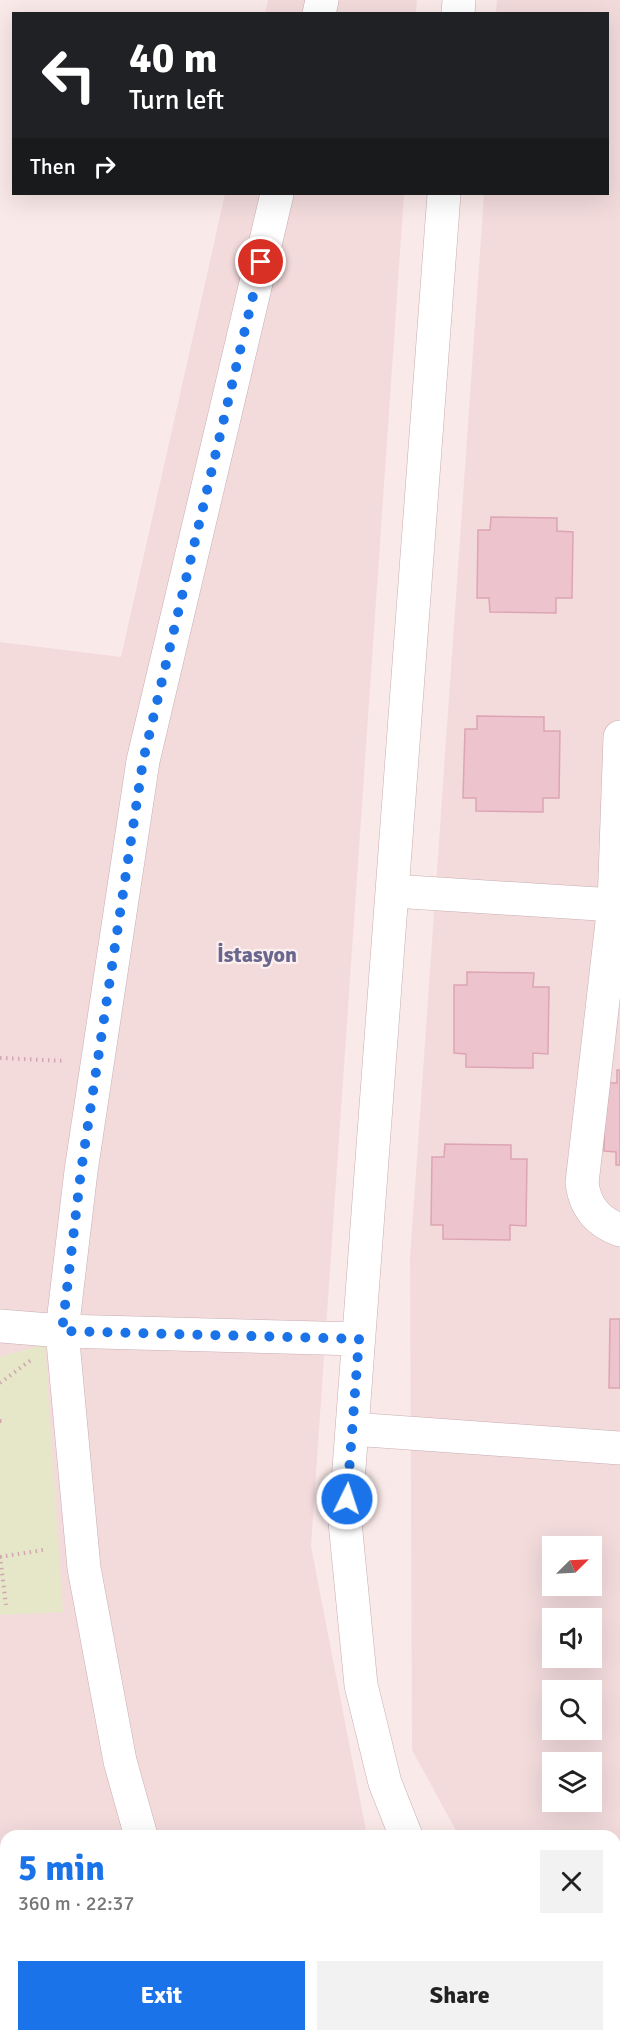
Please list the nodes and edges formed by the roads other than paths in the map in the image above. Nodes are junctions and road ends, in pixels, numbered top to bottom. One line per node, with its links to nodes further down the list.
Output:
1 (276, 195): 10 (street)
2 (444, 195): 5 (street)
3 (620, 737): 4 (street)
4 (619, 791): 6 (street)
5 (393, 891): 6 (street); 11 (street)
6 (614, 905): 7 (street)
7 (610, 1014): 8 (street)
8 (620, 1230)
9 (0, 1326): 10 (street)
10 (62, 1331): 11 (street); 14 (street)
11 (359, 1339): 12 (street)
12 (352, 1429): 13 (street); 15 (street)
13 (620, 1448)
14 (139, 1830)
15 (404, 1830)

